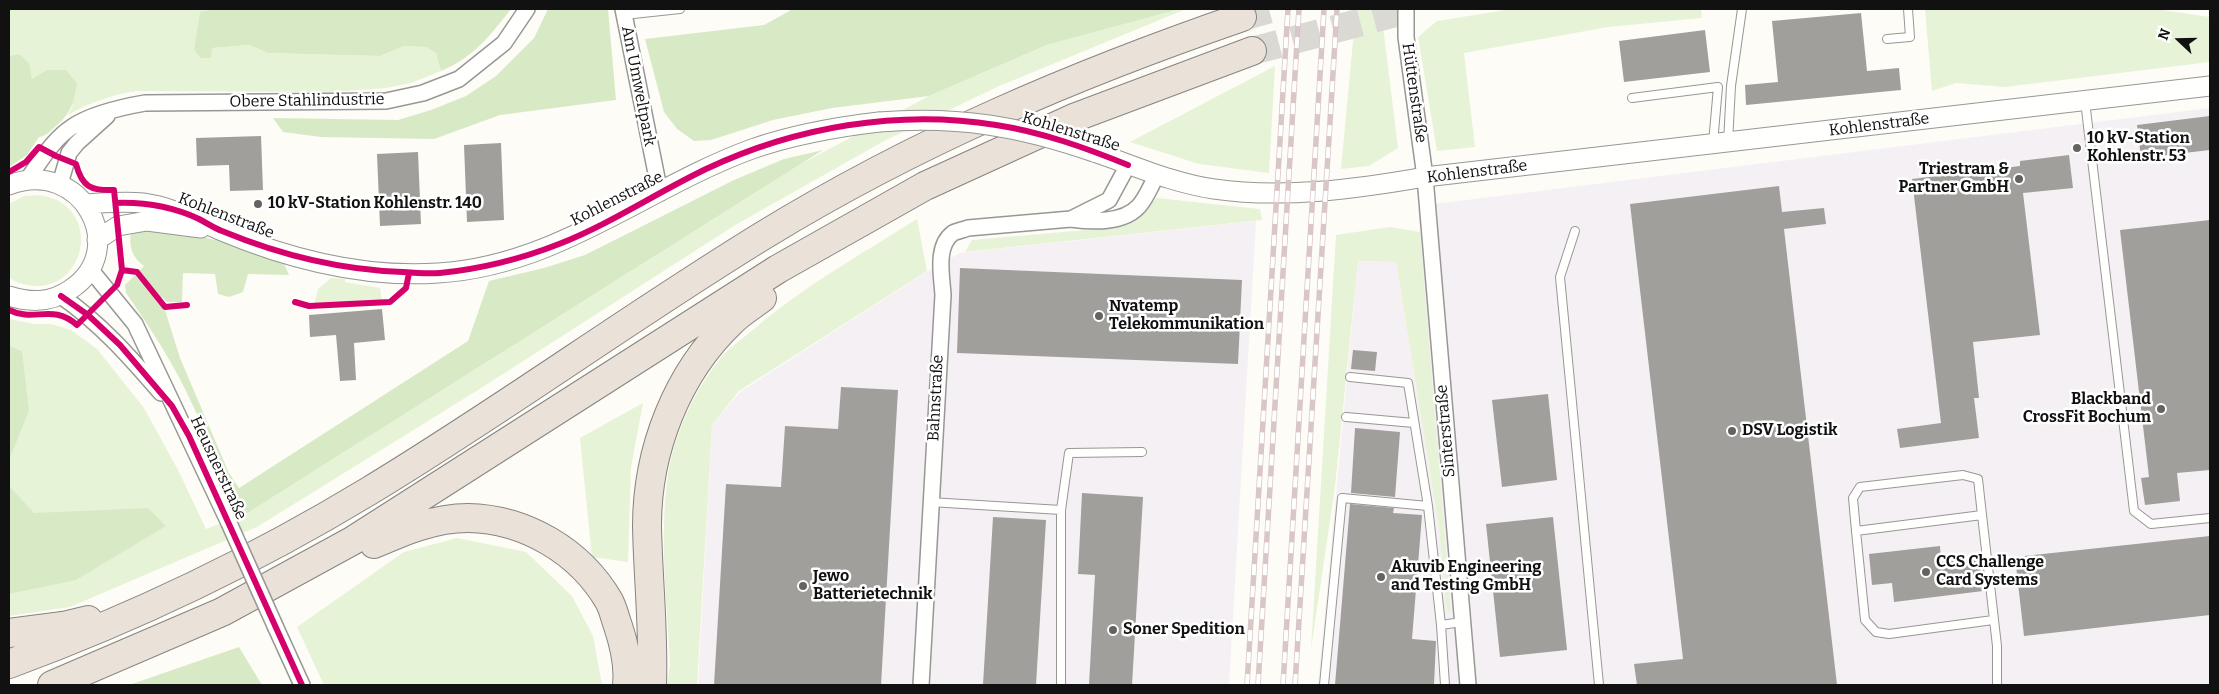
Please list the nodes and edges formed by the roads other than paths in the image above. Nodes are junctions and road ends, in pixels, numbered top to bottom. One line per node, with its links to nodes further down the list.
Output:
1 (527, 9): 13 (street, Obere Stahlindustrie)
2 (680, 9): 6 (lane)
3 (1406, 9): 17 (street, Hüttenstraße)
4 (1742, 9): 14 (lane)
5 (1908, 9): 8 (lane)
6 (623, 12): 21 (street, Am Umweltpark)
7 (1242, 17): 43 (highway)
8 (1887, 39)
9 (1252, 51): 26 (highway)
10 (2210, 86): 12 (street, Kohlenstraße)
11 (1632, 98): 14 (lane)
12 (2085, 101): 14 (street, Kohlenstraße); 40 (lane)
13 (113, 110): 18 (street, Obere Stahlindustrie); 19 (street)
14 (1721, 143): 17 (street, Kohlenstraße)
15 (1128, 164): 16 (street, Kohlenstraße); 21 (street, Kohlenstraße, bridge); 23 (street, Bahnstraße)
16 (1157, 175): 17 (street, Kohlenstraße); 23 (street, Bahnstraße)
17 (1425, 177): 45 (street, Sinterstraße)
18 (27, 180): 19 (street); 20 (street)
19 (60, 184): 22 (street)
20 (9, 186)
21 (660, 193): 24 (street, Kohlenstraße)
22 (85, 204): 24 (street, Kohlenstraße); 27 (street)
23 (1071, 218): 36 (street, Bahnstraße)
24 (222, 231): 27 (street, Kohlenstraße)
25 (1576, 231): 58 (lane)
26 (830, 238): 42 (highway); 52 (highway)
27 (97, 240): 28 (street)
28 (90, 268): 30 (street); 32 (street, Heusnerstraße)
29 (9, 296): 30 (street)
30 (61, 296): 32 (street, Heusnerstraße)
31 (1350, 377): 34 (lane)
32 (172, 406): 50 (street, Heusnerstraße, bridge)
33 (1346, 417): 34 (lane)
34 (1414, 423): 37 (lane)
35 (1142, 452): 38 (lane)
36 (930, 502): 38 (lane); 53 (street, Bahnstraße)
37 (1428, 506): 46 (lane); 55 (lane)
38 (1061, 510): 54 (lane)
39 (1982, 516): 41 (lane); 41 (lane); 44 (lane)
40 (2210, 518)
41 (1856, 531): 44 (lane)
42 (251, 597): 49 (highway); 51 (highway)
43 (166, 600): 47 (highway); 48 (highway)
44 (1994, 620): 59 (lane)
45 (1462, 622): 46 (lane); 57 (street, Sinterstraße)
46 (1441, 625): 56 (lane)
47 (9, 633)
48 (9, 664)
49 (52, 685)
50 (302, 685)
51 (627, 685)
52 (652, 685)
53 (921, 685)
54 (1061, 685)
55 (1324, 685)
56 (1445, 685)
57 (1468, 685)
58 (1599, 685)
59 (1997, 685)

